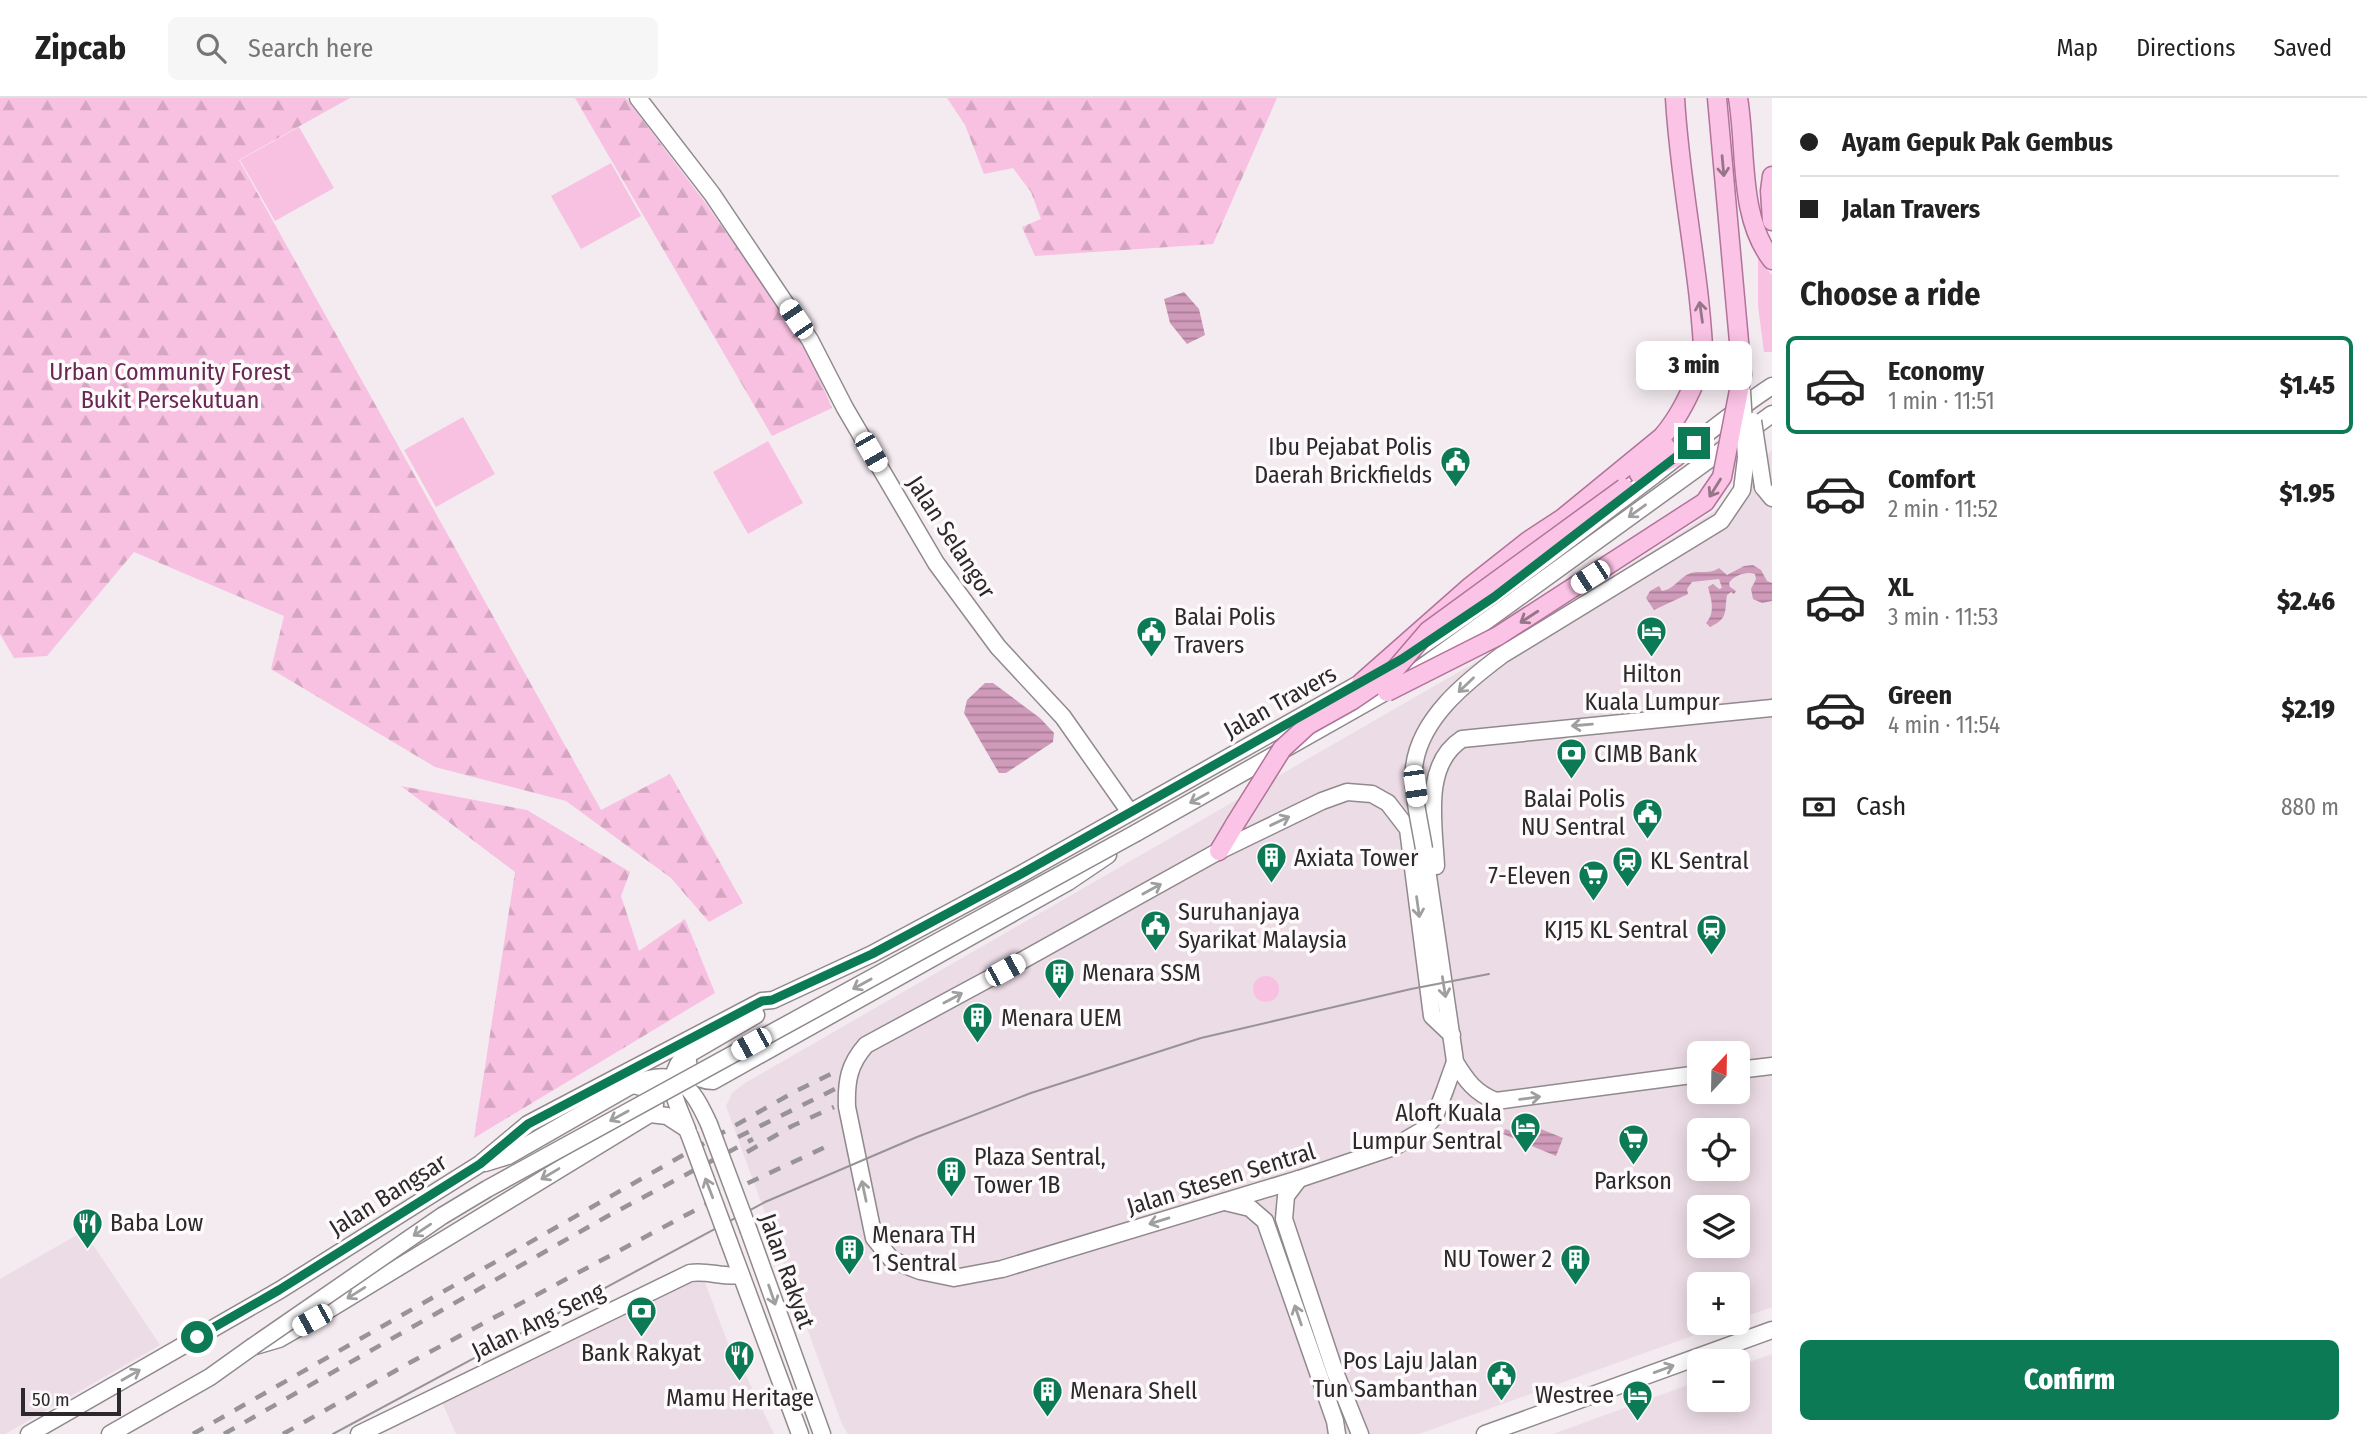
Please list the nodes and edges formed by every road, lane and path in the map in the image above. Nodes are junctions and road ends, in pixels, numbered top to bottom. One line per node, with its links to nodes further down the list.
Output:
1 (638, 98): 18 (main road, Jalan Selangor)
2 (1675, 98): 8 (main road, one-way to 2)
3 (1717, 98): 9 (main road, one-way to 9)
4 (1738, 98): 7 (main road)
5 (1772, 176): 6 (main road)
6 (1772, 221)
7 (1772, 260)
8 (1704, 360): 13 (main road); 15 (main road)
9 (1742, 375): 14 (main road, bridge); 16 (main road, one-way to 16, bridge); 22 (main road, Jalan Stesen Sentral, one-way to 22, bridge)
10 (1772, 387): 12 (main road, Jalan Travers)
11 (1772, 414): 16 (main road, Jalan Travers, one-way to 16)
12 (1676, 457): 13 (main road); 15 (main road, Jalan Travers)
13 (1639, 474): 21 (main road, bridge)
14 (1772, 498)
15 (1361, 683): 18 (main road, Jalan Travers)
16 (1387, 692): 19 (main road, Jalan Travers, one-way to 19)
17 (1772, 708): 22 (main road, Jalan Stesen Sentral, one-way to 22)
18 (1129, 811): 23 (main road, Jalan Travers)
19 (1156, 822): 20 (main road, Jalan Travers); 31 (main road)
20 (1136, 833): 41 (main road, Jalan Bangsar, one-way to 41, bridge)
21 (1219, 850): 24 (main road, one-way to 24); 38 (main road, Jalan Stesen Sentral, one-way to 21)
22 (1431, 895): 24 (main road, Jalan Stesen Sentral, one-way to 24)
23 (772, 1000): 25 (main road); 36 (main road, Jalan Bangsar)
24 (1452, 1035): 26 (main road, Jalan Stesen Sentral)
25 (688, 1054): 30 (main road); 31 (main road)
26 (1455, 1062): 29 (main road, one-way to 29); 37 (main road, Jalan Stesen Sentral)
27 (1772, 1066): 28 (main road)
28 (1750, 1069)
29 (1687, 1076)
30 (671, 1077): 32 (main road); 34 (main road, Jalan Rakyat); 35 (main road, Jalan Rakyat)
31 (713, 1081): 34 (main road)
32 (632, 1085): 33 (main road); 36 (main road)
33 (650, 1114): 35 (main road); 41 (main road, one-way to 41)
34 (708, 1122): 47 (main road, Jalan Rakyat, one-way to 47, bridge)
35 (688, 1132): 39 (main road, Jalan Rakyat, one-way to 35, bridge)
36 (480, 1164): 43 (main road, Jalan Bangsar, one-way to 36)
37 (1299, 1180): 38 (main road, Jalan Stesen Sentral); 42 (main road)
38 (1224, 1201): 42 (main road, one-way to 38)
39 (741, 1275): 45 (main road, Jalan Ang Seng); 46 (main road, Jalan Rakyat)
40 (1772, 1330): 50 (main road, one-way to 40)
41 (252, 1348): 44 (main road, Jalan Bangsar)
42 (1328, 1376): 48 (main road); 49 (main road)
43 (29, 1434)
44 (110, 1434)
45 (359, 1434)
46 (800, 1434)
47 (821, 1434)
48 (1337, 1434)
49 (1360, 1434)
50 (1485, 1434)

